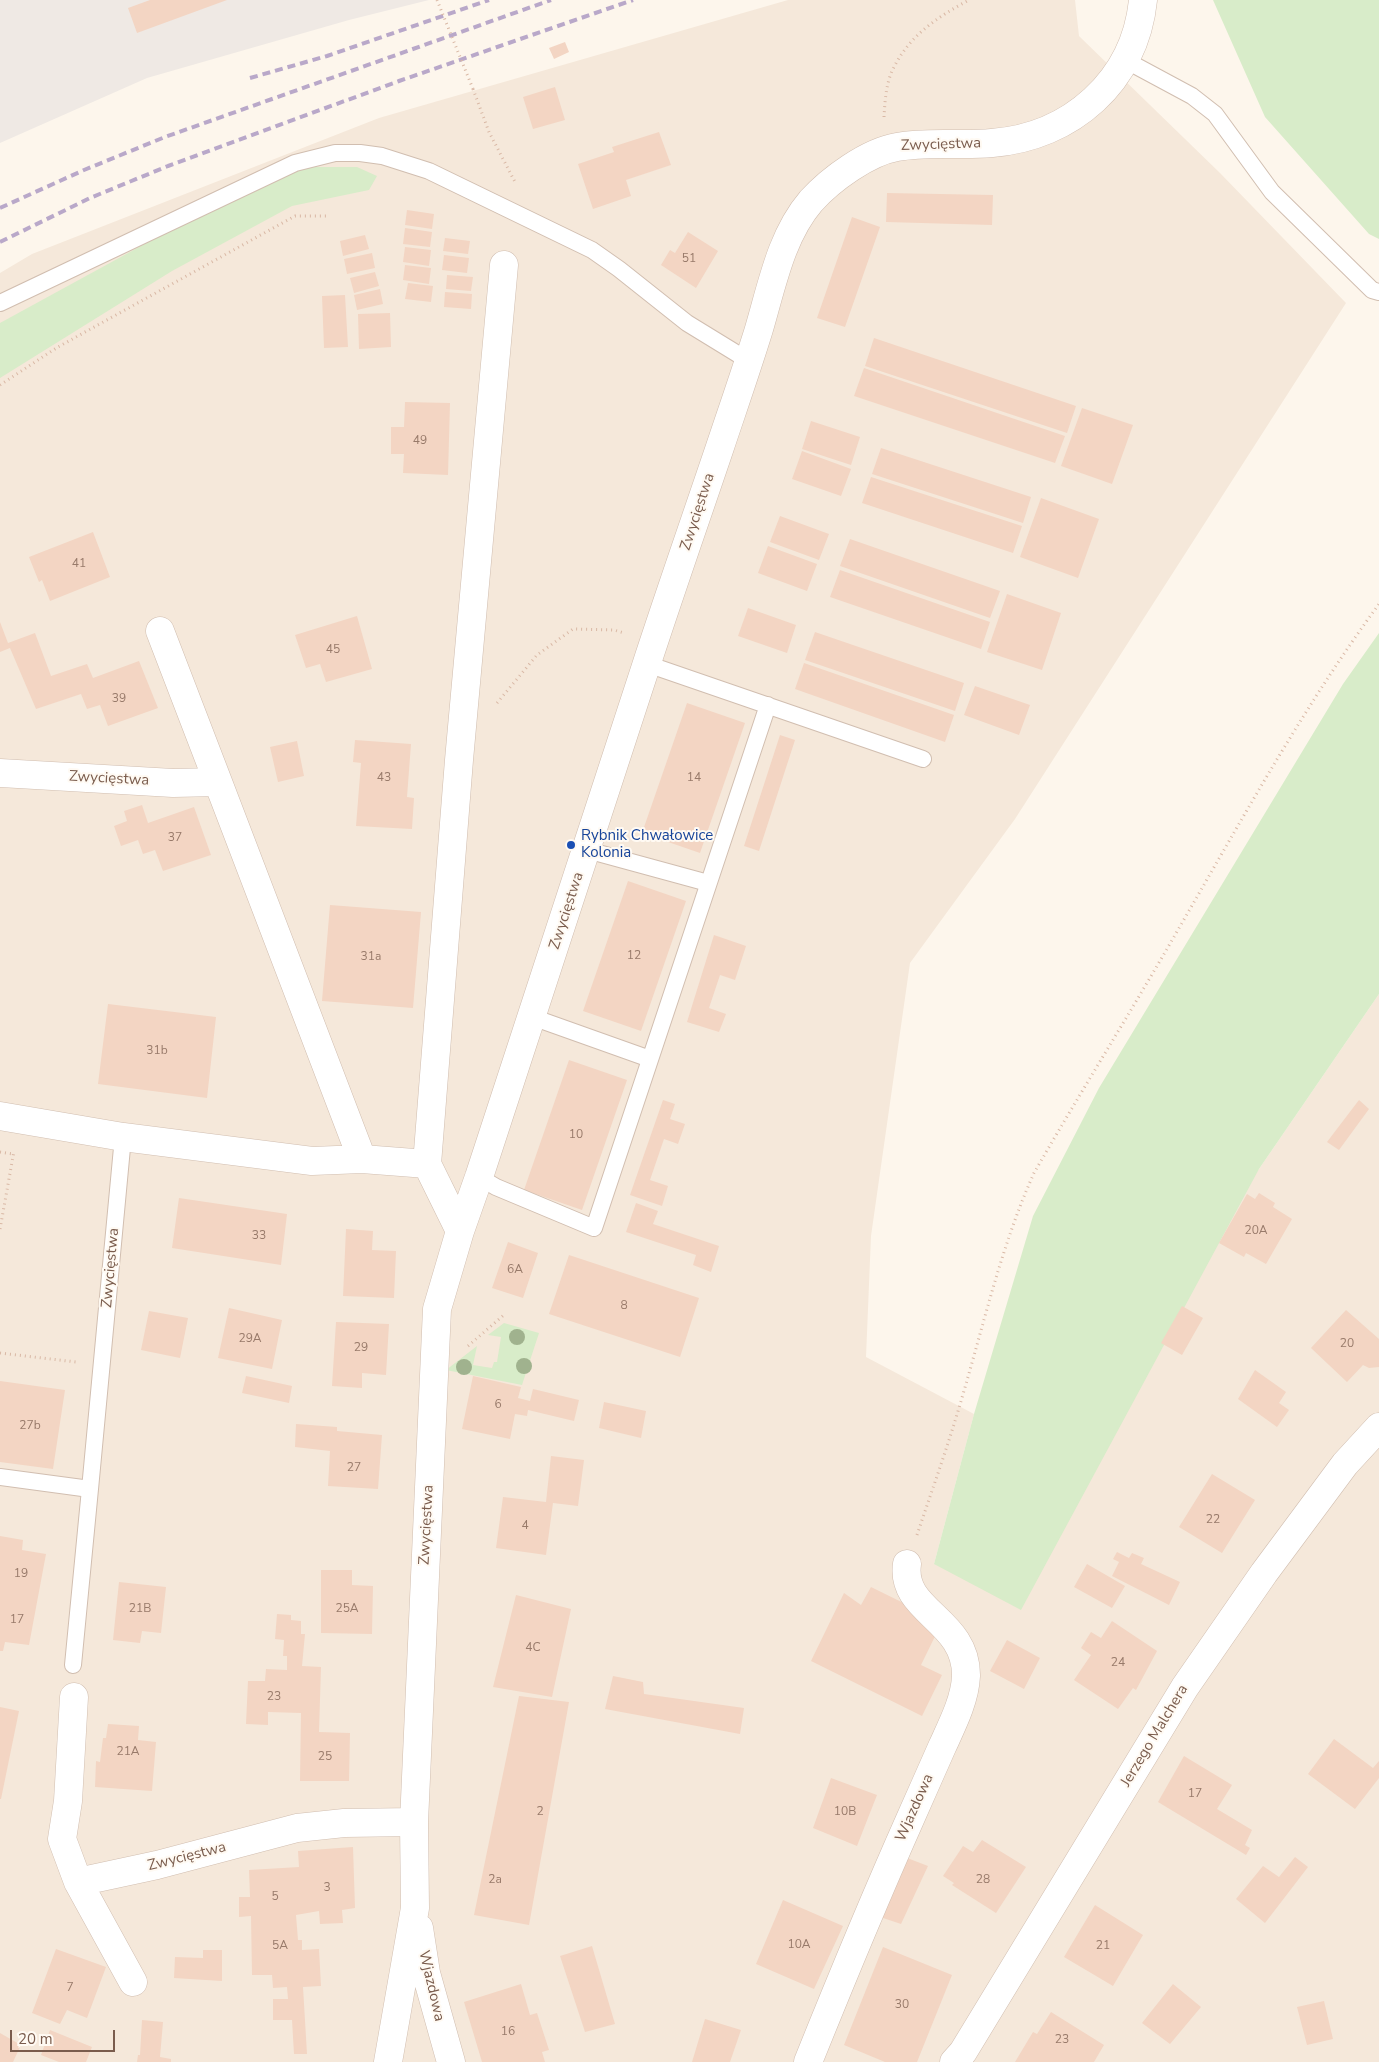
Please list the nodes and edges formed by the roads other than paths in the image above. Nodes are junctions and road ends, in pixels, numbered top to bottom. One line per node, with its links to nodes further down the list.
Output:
1 (1143, 0): 2 (street, Zwycięstwa)
2 (1126, 60): 4 (lane); 6 (street, Zwycięstwa)
3 (504, 265): 20 (street)
4 (1379, 292)
5 (0, 303): 6 (lane)
6 (749, 361): 8 (street, Zwycięstwa)
7 (160, 630): 12 (street)
8 (651, 653): 9 (lane); 13 (street, Zwycięstwa)
9 (768, 705): 10 (lane); 14 (lane)
10 (923, 759)
11 (0, 773): 12 (street, Zwycięstwa)
12 (218, 782): 19 (street)
13 (587, 850): 14 (lane); 15 (street, Zwycięstwa)
14 (708, 883): 16 (lane)
15 (532, 1017): 16 (lane); 21 (street, Zwycięstwa)
16 (650, 1059): 21 (lane)
17 (11, 1118): 18 (street)
18 (123, 1137): 19 (street); 25 (lane, Zwycięstwa)
19 (362, 1160): 20 (street)
20 (427, 1164): 22 (street)
21 (479, 1177): 22 (street, Zwycięstwa)
22 (460, 1231): 29 (street, Zwycięstwa)
23 (1379, 1427): 36 (street, Jerzego Malchera)
24 (0, 1477): 25 (lane)
25 (90, 1489): 27 (lane, Zwycięstwa)
26 (907, 1564): 35 (street, Wjazdowa)
27 (73, 1665)
28 (74, 1697): 30 (street)
29 (414, 1822): 30 (street, Zwycięstwa); 31 (street, Zwycięstwa)
30 (78, 1882): 32 (street)
31 (416, 1908): 33 (street, Zwycięstwa); 34 (street, Wjazdowa)
32 (133, 1982)
33 (388, 2062)
34 (451, 2062)
35 (808, 2062)
36 (954, 2062)

